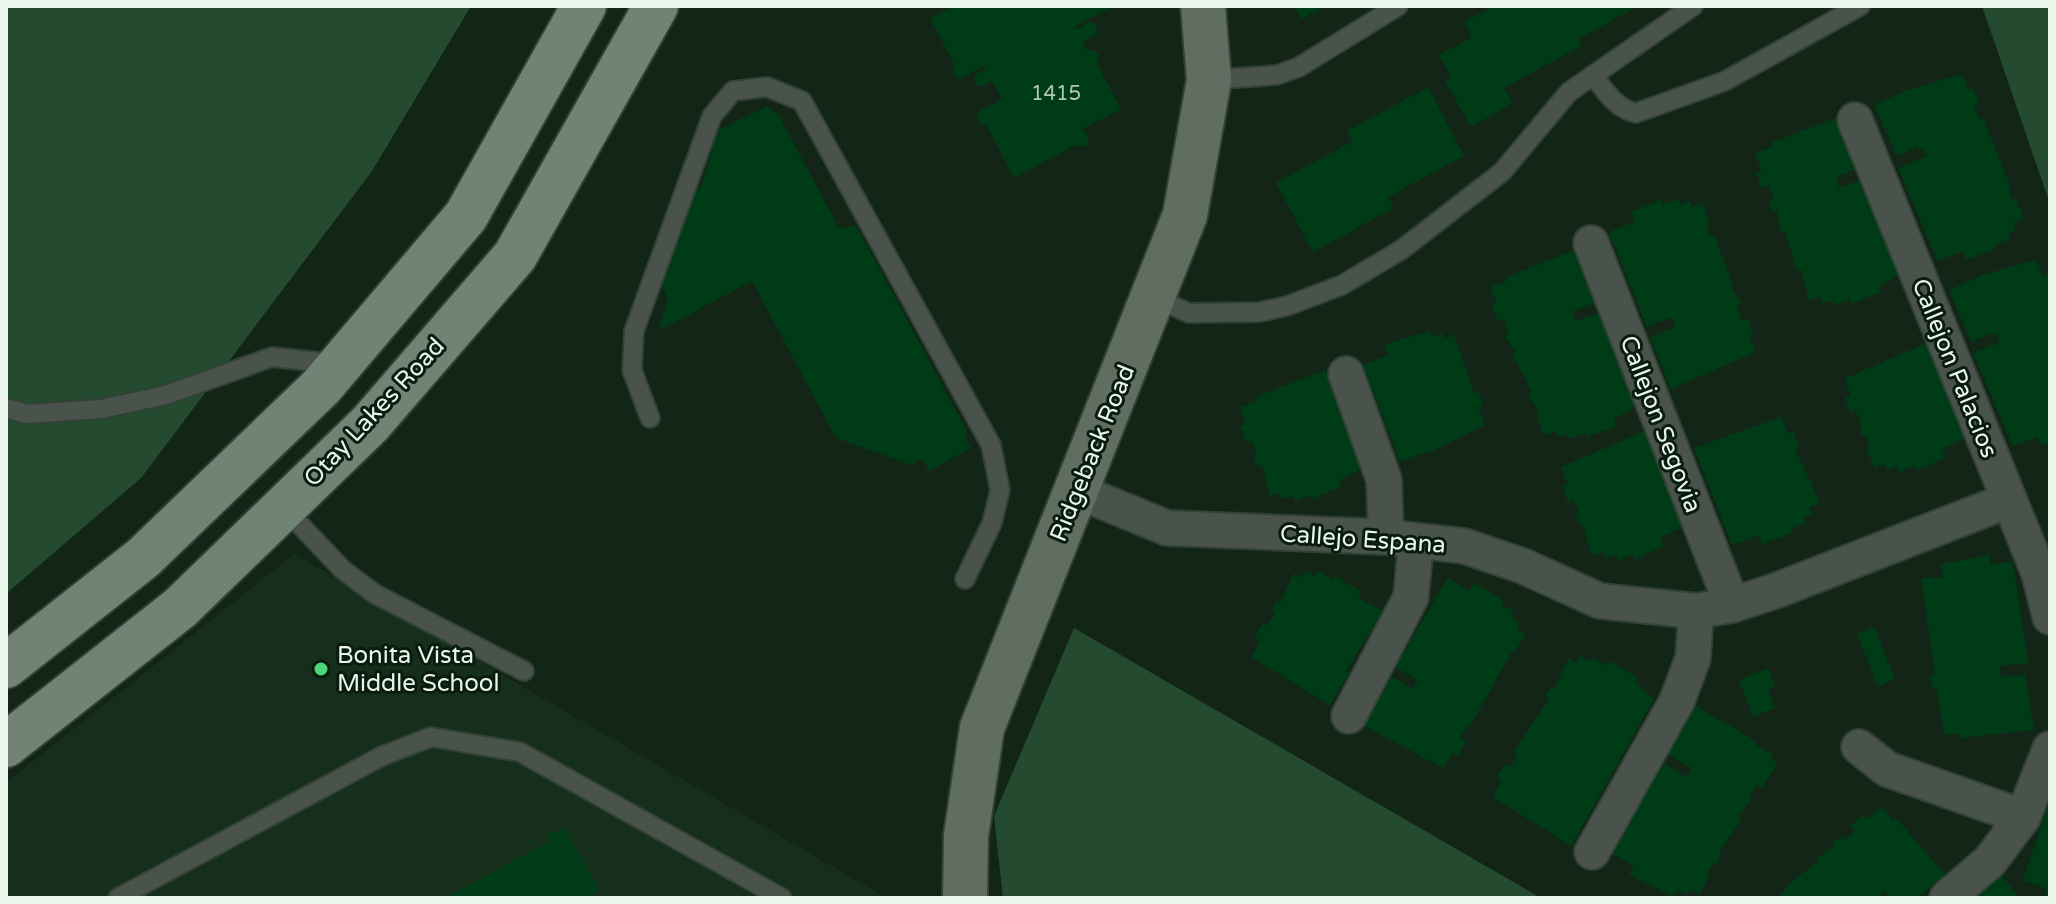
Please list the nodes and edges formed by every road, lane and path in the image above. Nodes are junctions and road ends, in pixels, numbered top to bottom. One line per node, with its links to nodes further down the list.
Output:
1 (584, 6): 12 (main road)
2 (656, 6): 18 (main road, Otay Lakes Road)
3 (1203, 6): 8 (street, Ridgeback Road)
4 (1398, 6): 8 (lane)
5 (1693, 6): 7 (lane)
6 (1860, 6): 7 (lane)
7 (1593, 75): 11 (lane)
8 (1209, 80): 11 (street, Ridgeback Road)
9 (1855, 120): 17 (street, Callejon Palacios)
10 (1591, 243): 21 (street, Callejon Segovia)
11 (1153, 297): 16 (street, Ridgeback Road)
12 (340, 364): 14 (lane); 24 (main road)
13 (1346, 374): 19 (street)
14 (6, 408)
15 (650, 418): 20 (lane)
16 (1077, 491): 19 (street, Callejo Espana); 34 (street, Ridgeback Road)
17 (2009, 500): 21 (street, Callejo Espana); 23 (street, Callejon Palacios)
18 (284, 508): 25 (lane); 27 (main road, Otay Lakes Road)
19 (1401, 540): 22 (street, Callejo Espana); 26 (street)
20 (965, 579)
21 (1732, 605): 22 (street, Callejo Espana)
22 (1696, 611): 31 (street)
23 (2050, 617)
24 (6, 666)
25 (524, 671)
26 (1349, 716)
27 (6, 745)
28 (1859, 747): 30 (street)
29 (2050, 749): 30 (street)
30 (2023, 817): 35 (street)
31 (1592, 852)
32 (118, 898): 33 (lane)
33 (782, 898)
34 (965, 898)
35 (1947, 898)

